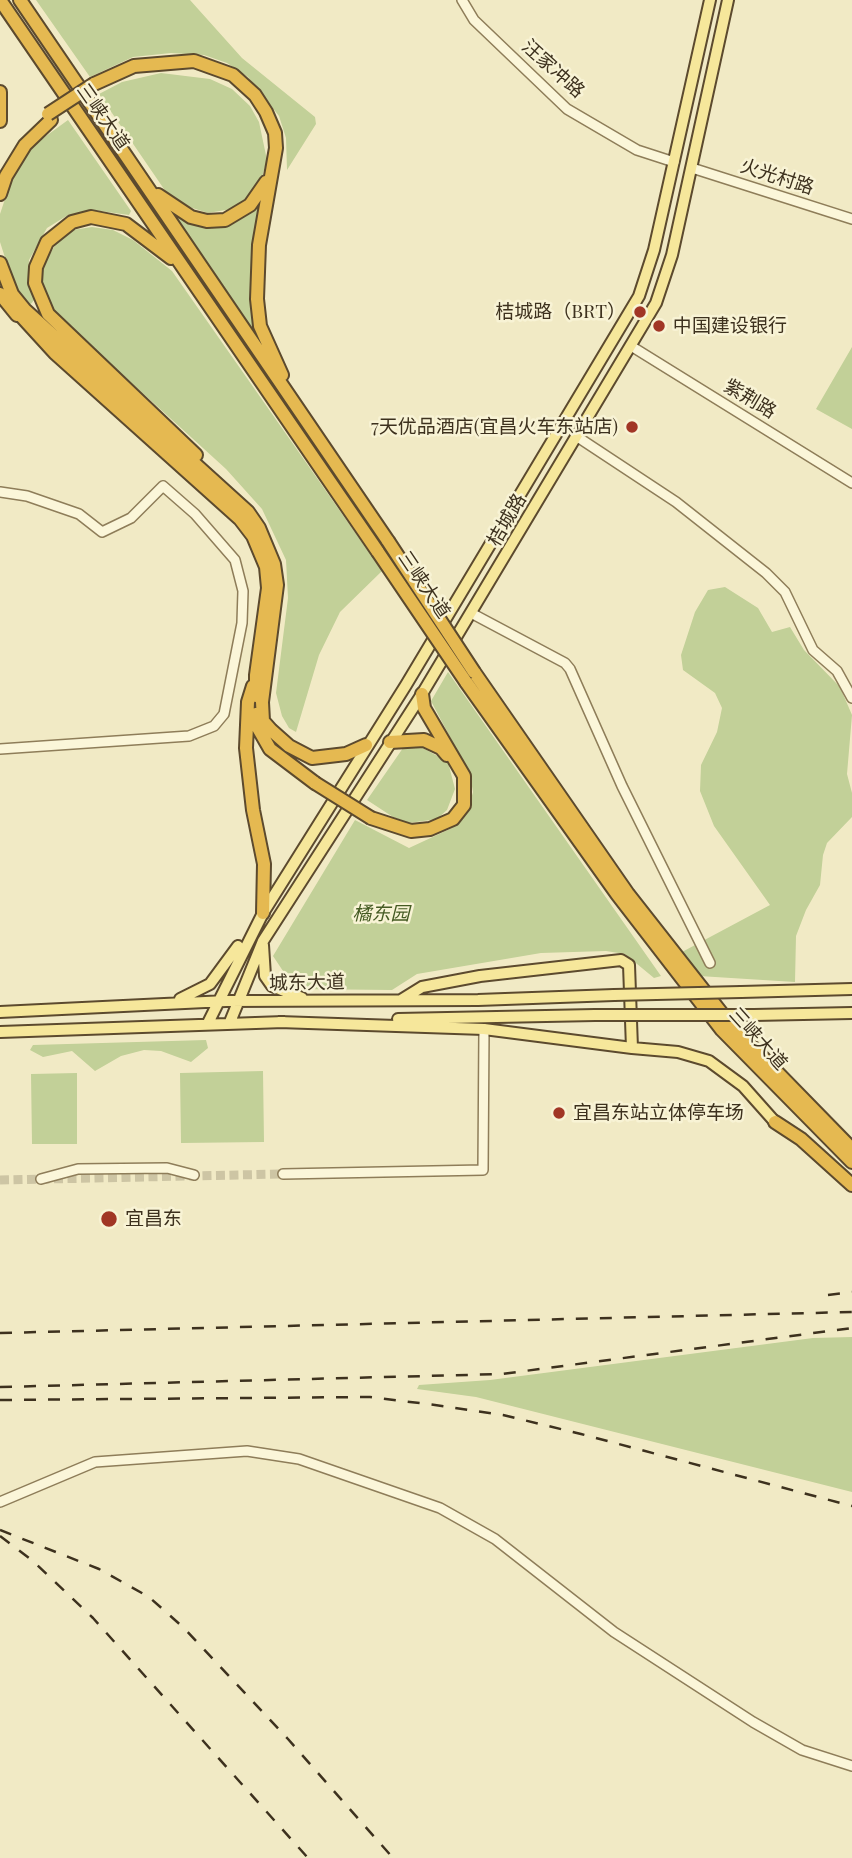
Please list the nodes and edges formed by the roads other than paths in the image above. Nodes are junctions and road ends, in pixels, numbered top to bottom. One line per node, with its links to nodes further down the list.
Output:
1 (0, 0): 17 (highway, 三峡大道)
2 (20, 0): 12 (highway, 三峡大道)
3 (462, 0): 10 (street, 汪家冲路)
4 (710, 0): 10 (main road, 桔城路)
5 (728, 0): 11 (main road, 桔城路)
6 (95, 87): 8 (highway, bridge); 12 (highway); 22 (highway)
7 (0, 92): 9 (highway)
8 (50, 117): 13 (highway); 14 (highway)
9 (0, 121)
10 (674, 162): 34 (main road, 桔城路)
11 (692, 168): 15 (street, 火光村路); 21 (main road, 桔城路)
12 (140, 177): 22 (highway, 三峡大道)
13 (0, 178)
14 (0, 194)
15 (852, 219)
16 (0, 263): 26 (highway)
17 (185, 270): 26 (highway); 29 (highway, 三峡大道, bridge)
18 (0, 286): 20 (highway)
19 (0, 294): 20 (highway)
20 (24, 321): 28 (highway)
21 (631, 346): 23 (main road, 桔城路); 24 (street, 紫荆路)
22 (308, 421): 29 (highway, 三峡大道, bridge)
23 (576, 436): 27 (main road, 桔城路); 31 (street)
24 (852, 483)
25 (0, 492): 35 (street)
26 (248, 512): 32 (highway)
27 (471, 612): 30 (main road, 桔城路); 40 (street)
28 (256, 675): 36 (highway); 38 (highway)
29 (470, 677): 56 (highway, 三峡大道); 57 (highway, 三峡大道)
30 (422, 694): 33 (main road, 桔城路); 37 (highway)
31 (852, 698)
32 (263, 721): 34 (highway); 36 (highway)
33 (390, 742): 37 (highway); 39 (main road, 桔城路)
34 (366, 745): 38 (main road, 桔城路)
35 (0, 749)
36 (316, 781): 37 (highway, bridge)
37 (372, 816)
38 (263, 912): 44 (main road, 桔城路); 46 (main road)
39 (263, 941): 43 (main road); 45 (main road, 桔城路)
40 (710, 962)
41 (852, 989): 42 (main road, 城东大道, bridge)
42 (401, 1000): 43 (main road, 城东大道); 54 (main road)
43 (314, 1001): 45 (main road, 城东大道)
44 (216, 1002): 45 (main road, 城东大道); 46 (main road, 城东大道); 51 (main road, 桔城路)
45 (237, 1002): 49 (main road, 桔城路)
46 (165, 1004): 47 (main road, 城东大道)
47 (0, 1012)
48 (852, 1013): 50 (main road, 城东大道, bridge)
49 (230, 1022): 50 (main road, 城东大道); 51 (main road, 城东大道)
50 (279, 1022): 52 (main road)
51 (208, 1023): 53 (main road, 城东大道)
52 (484, 1028): 54 (main road); 58 (street)
53 (0, 1032)
54 (632, 1048): 55 (main road)
55 (775, 1122): 61 (highway)
56 (852, 1149)
57 (852, 1162)
58 (283, 1174)
59 (194, 1175): 60 (street)
60 (41, 1179)
61 (852, 1185)
62 (0, 1502): 63 (street)
63 (852, 1766)

